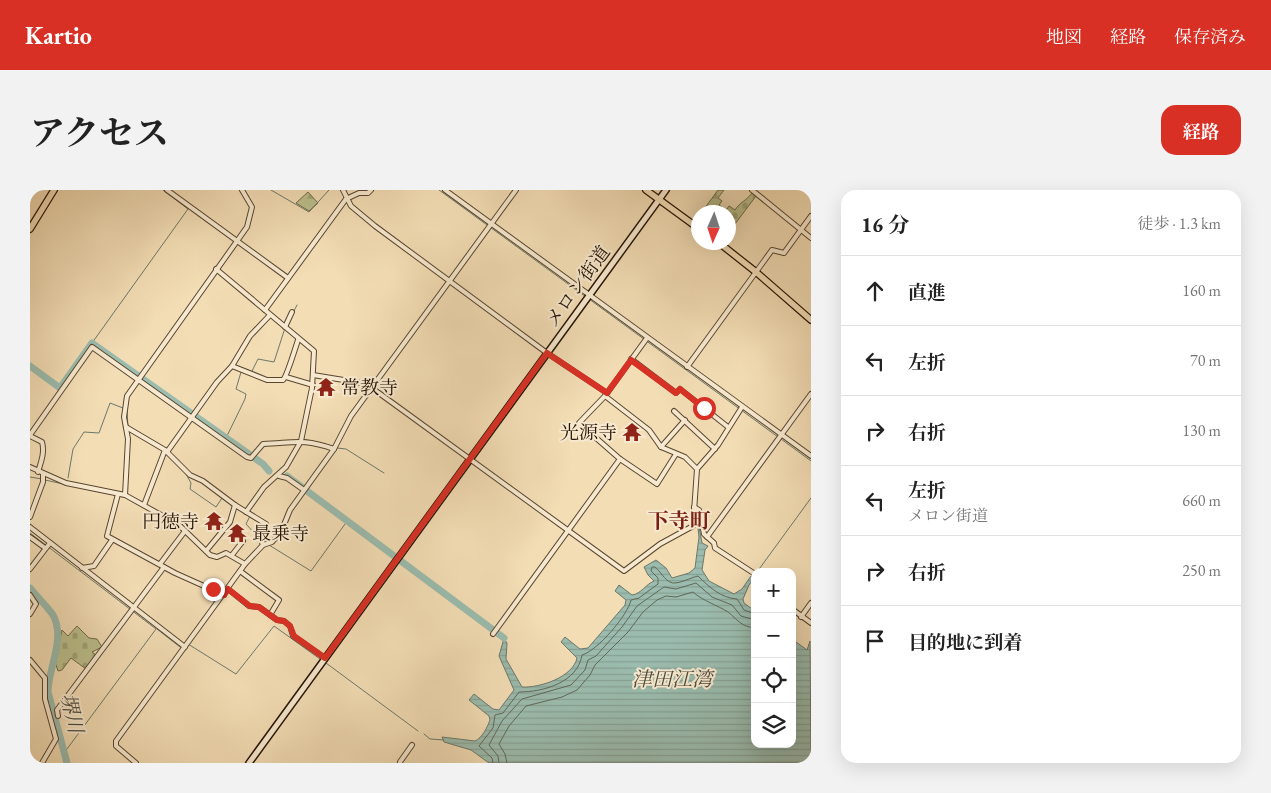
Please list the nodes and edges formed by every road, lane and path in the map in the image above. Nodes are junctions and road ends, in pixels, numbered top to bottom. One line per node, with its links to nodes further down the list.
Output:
1 (54, 190): 16 (main road)
2 (167, 190): 19 (street)
3 (242, 190): 19 (street)
4 (343, 190): 11 (street)
5 (371, 190): 11 (street)
6 (445, 190): 15 (street)
7 (516, 190): 15 (street)
8 (646, 190): 12 (main road)
9 (666, 190): 12 (street, メロン街道)
10 (752, 190): 17 (street)
11 (346, 199): 23 (street); 24 (street)
12 (659, 200): 14 (main road); 25 (street, メロン街道)
13 (811, 216): 17 (street)
14 (691, 223)
15 (490, 226): 24 (street); 25 (street)
16 (30, 229)
17 (801, 230): 18 (street); 22 (street)
18 (811, 238)
19 (236, 241): 21 (street); 23 (street)
20 (728, 250): 22 (main road)
21 (216, 269): 26 (street); 39 (street)
22 (756, 272): 29 (main road); 36 (street)
23 (288, 278): 26 (street)
24 (450, 283): 33 (street); 41 (street)
25 (587, 297): 32 (street); 33 (street, メロン街道)
26 (265, 310): 28 (street)
27 (292, 312): 30 (street)
28 (270, 315): 30 (street); 35 (street)
29 (811, 320)
30 (285, 327): 31 (street)
31 (298, 340): 37 (street); 38 (street)
32 (645, 340): 34 (street); 36 (street)
33 (547, 353): 42 (street); 60 (street, メロン街道)
34 (631, 360): 42 (street); 49 (street)
35 (232, 366): 38 (street); 46 (street)
36 (687, 367): 44 (street)
37 (313, 375): 40 (street); 41 (street)
38 (286, 377): 40 (street)
39 (138, 378): 46 (street); 48 (street); 50 (street)
40 (312, 385): 52 (street)
41 (372, 388): 54 (street); 60 (street)
42 (606, 394): 53 (street); 59 (street)
43 (811, 394): 51 (street)
44 (741, 409): 49 (street); 51 (street)
45 (674, 411): 47 (street)
46 (192, 416): 52 (street); 56 (street)
47 (685, 420): 53 (street); 55 (street)
48 (126, 427): 56 (street); 68 (street)
49 (728, 427): 55 (street)
50 (30, 435): 63 (street)
51 (779, 437): 58 (street); 78 (street)
52 (301, 441): 54 (street); 65 (street)
53 (661, 447): 57 (street)
54 (334, 449): 66 (street)
55 (715, 449): 62 (street)
56 (166, 451): 69 (street); 70 (street)
57 (676, 454): 59 (street); 62 (street)
58 (811, 456)
59 (620, 458): 75 (street)
60 (470, 459): 75 (street); 103 (street, メロン街道)
61 (30, 467): 63 (street)
62 (697, 470): 71 (street)
63 (38, 472): 64 (street)
64 (43, 474): 67 (street); 73 (street)
65 (279, 476): 66 (street); 72 (street)
66 (305, 489): 81 (street)
67 (118, 494): 68 (street); 79 (street)
68 (125, 495): 69 (street)
69 (144, 505): 76 (street)
70 (235, 505): 72 (street); 83 (street)
71 (694, 507): 75 (street); 78 (street)
72 (246, 512): 81 (street)
73 (30, 517)
74 (30, 527): 82 (street)
75 (568, 530): 101 (street)
76 (185, 531): 83 (street); 86 (street)
77 (30, 537): 82 (street)
78 (707, 537): 90 (street)
79 (112, 540): 86 (street); 87 (street)
80 (243, 541): 84 (street)
81 (263, 545): 85 (street)
82 (47, 546): 87 (street); 88 (street)
83 (206, 552): 84 (street)
84 (232, 555): 85 (street)
85 (245, 564): 89 (street)
86 (162, 565): 93 (street); 95 (street)
87 (82, 568): 95 (street)
88 (30, 569)
89 (240, 571): 91 (street); 98 (street)
90 (751, 571)
91 (228, 589): 93 (street); 98 (street)
92 (30, 595): 97 (street)
93 (224, 595): 102 (street)
94 (811, 603): 99 (street)
95 (134, 607): 102 (street); 105 (street)
96 (796, 613): 99 (street)
97 (30, 614)
98 (270, 614): 103 (street)
99 (801, 617): 100 (street)
100 (811, 623)
101 (493, 634)
102 (185, 647): 109 (street)
103 (325, 658): 110 (street, メロン街道)
104 (30, 660): 108 (street)
105 (58, 716)
106 (412, 745): 107 (street)
107 (400, 762)
108 (42, 763)
109 (136, 763)
110 (249, 763)

